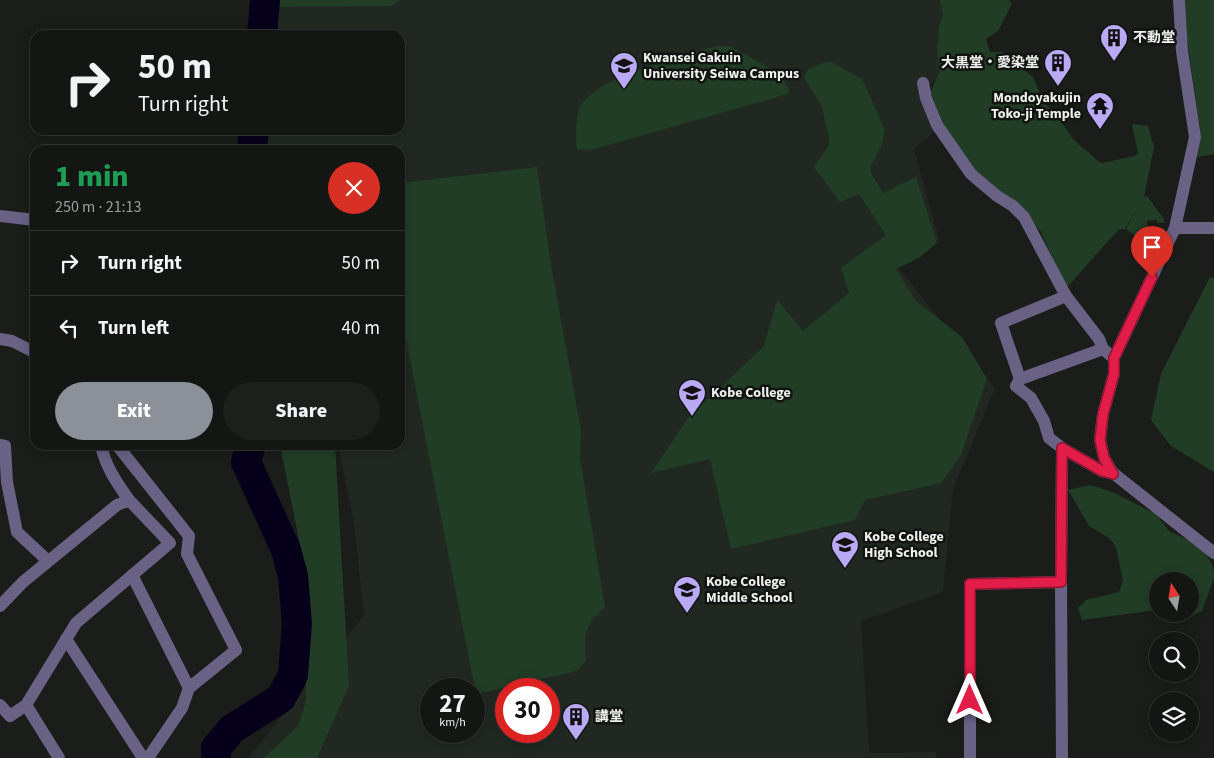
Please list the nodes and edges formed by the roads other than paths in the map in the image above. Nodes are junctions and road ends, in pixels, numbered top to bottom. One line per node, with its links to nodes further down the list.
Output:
1 (1179, 0): 5 (street)
2 (924, 83): 7 (street)
3 (0, 216): 4 (street)
4 (30, 219)
5 (1175, 228): 6 (street); 11 (street)
6 (1214, 228)
7 (1066, 296): 9 (street); 12 (street)
8 (0, 339): 10 (street)
9 (1103, 349): 11 (street); 12 (street)
10 (30, 350)
11 (1114, 358): 17 (street)
12 (1020, 379): 14 (street)
13 (0, 445): 20 (street)
14 (1062, 448): 17 (street); 22 (street)
15 (102, 450): 18 (street)
16 (121, 450): 25 (street)
17 (1113, 474): 19 (street)
18 (129, 500): 20 (street); 21 (street)
19 (1214, 554)
20 (48, 561): 23 (street)
21 (132, 575): 24 (street); 25 (street)
22 (1061, 582): 31 (street); 32 (street)
23 (0, 606)
24 (66, 639): 27 (street); 29 (street)
25 (189, 688): 30 (street)
26 (0, 705): 27 (street)
27 (26, 705): 28 (street)
28 (59, 758)
29 (142, 758)
30 (148, 758)
31 (970, 758)
32 (1062, 758)

